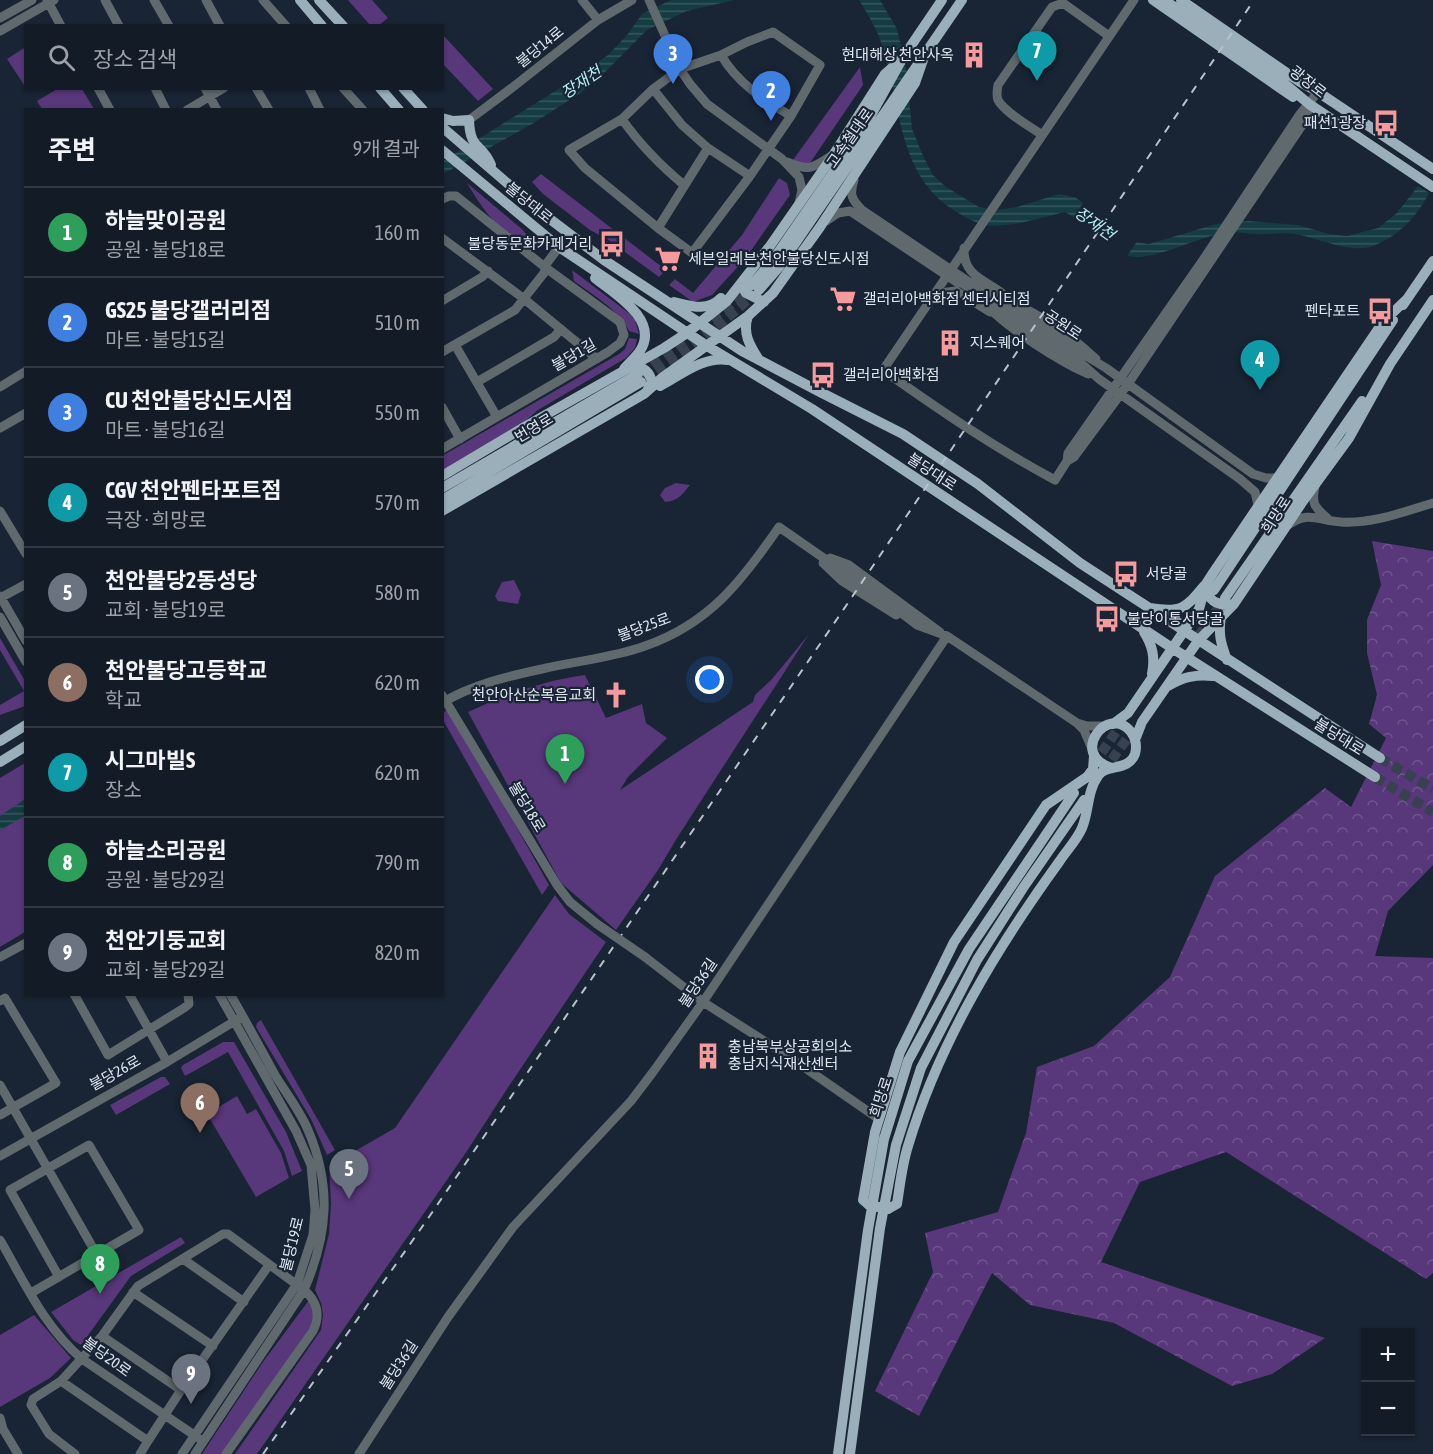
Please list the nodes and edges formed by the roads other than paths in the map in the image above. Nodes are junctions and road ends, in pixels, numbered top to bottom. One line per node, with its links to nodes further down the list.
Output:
1 (32, 0): 19 (street)
2 (105, 0): 22 (street)
3 (154, 0): 23 (street)
4 (206, 0): 24 (street)
5 (263, 0): 25 (street)
6 (300, 0): 26 (main road)
7 (320, 0): 27 (main road)
8 (582, 0): 20 (street)
9 (632, 0): 20 (street, 불당14로)
10 (942, 0): 31 (main road, 고속철대로)
11 (962, 0): 33 (main road, 고속철대로)
12 (1134, 0): 29 (street)
13 (1153, 0): 44 (main road)
14 (1164, 0): 44 (main road, 광장로)
15 (1181, 0): 42 (main road, 광장로)
16 (1189, 0): 42 (main road)
17 (50, 1): 21 (street); 28 (street)
18 (650, 3): 32 (street)
19 (0, 18)
20 (598, 20): 56 (street, 불당14로)
21 (60, 24)
22 (118, 24)
23 (168, 24)
24 (219, 24)
25 (284, 24)
26 (320, 24)
27 (341, 24)
28 (0, 31)
29 (1108, 36): 59 (street); 59 (street)
30 (721, 55): 32 (street); 54 (street); 54 (street)
31 (906, 55): 33 (main road, 고속철대로); 63 (main road)
32 (680, 69): 34 (street); 61 (street)
33 (914, 79): 67 (main road)
34 (653, 89): 57 (street); 60 (street)
35 (99, 90): 45 (street)
36 (156, 90): 46 (street)
37 (257, 90): 49 (street)
38 (310, 90): 50 (street)
39 (345, 90): 51 (street)
40 (382, 90): 52 (main road)
41 (405, 90): 53 (main road)
42 (1318, 92): 44 (street); 65 (main road, 광장로)
43 (208, 93): 47 (street); 48 (street)
44 (1309, 104): 70 (main road, 광장로); 80 (street); 80 (street)
45 (109, 108)
46 (165, 108)
47 (189, 108)
48 (216, 108)
49 (268, 108)
50 (319, 108)
51 (361, 108)
52 (397, 108)
53 (422, 108)
54 (791, 116): 61 (street)
55 (444, 119): 56 (main road)
56 (469, 120): 66 (main road)
57 (622, 120): 69 (street); 75 (street)
58 (444, 129): 66 (main road, 불당대로)
59 (1042, 135): 78 (street)
60 (708, 148): 68 (street); 69 (street)
61 (768, 149): 64 (street); 68 (street)
62 (444, 152): 77 (main road, 불당대로)
63 (834, 154): 64 (street); 72 (main road)
64 (782, 159): 72 (street)
65 (1429, 166)
66 (493, 171): 87 (main road, 불당대로)
67 (856, 172): 73 (street); 74 (main road)
68 (750, 176): 75 (street)
69 (684, 185): 75 (street)
70 (1433, 187)
71 (444, 198): 82 (street)
72 (798, 206): 85 (main road)
73 (862, 214): 74 (street); 84 (street, 공원로)
74 (820, 227): 93 (main road)
75 (658, 228)
76 (446, 241): 83 (street)
77 (559, 247): 79 (main road, 불당대로); 82 (street)
78 (964, 248): 84 (street); 94 (street)
79 (579, 260): 99 (main road, 불당대로); 110 (main road)
80 (1207, 261): 112 (street)
81 (1433, 261): 90 (main road, 희망로)
82 (545, 267): 89 (street); 104 (street, 불당1길)
83 (488, 271): 89 (street); 91 (street)
84 (948, 272): 86 (street, 공원로); 88 (street)
85 (745, 276): 87 (main road); 93 (main road); 97 (main road)
86 (961, 281): 94 (street); 96 (street); 108 (street, 공원로); 111 (street, 공원로)
87 (651, 292): 97 (main road, 불당대로)
88 (933, 294): 96 (street); 115 (street)
89 (523, 298): 98 (street); 101 (street)
90 (1407, 299): 124 (main road, 희망로); 137 (main road, 희망로)
91 (444, 300)
92 (1433, 300): 107 (main road, 희망로)
93 (764, 302): 95 (main road)
94 (1017, 303): 108 (street)
95 (748, 316): 100 (main road); 105 (main road)
96 (999, 318): 111 (street)
97 (700, 323): 99 (main road); 100 (main road, 불당대로)
98 (561, 329): 104 (street); 113 (street)
99 (687, 333): 102 (main road, 불당대로); 110 (main road)
100 (720, 337): 102 (main road); 105 (main road, 불당대로)
101 (455, 345): 103 (street); 113 (street)
102 (707, 346): 106 (main road, 불당대로); 116 (main road)
103 (444, 351)
104 (597, 359): 119 (street, 불당1길)
105 (759, 360): 140 (main road, 불당대로)
106 (733, 362): 116 (main road); 143 (main road, 불당대로)
107 (1390, 364): 125 (main road, 희망로); 139 (main road)
108 (1106, 368): 112 (street, 공원로)
109 (24, 372): 114 (street)
110 (632, 374): 116 (main road); 123 (main road); 126 (main road, 번영로); 127 (main road, 번영로)
111 (1099, 379): 115 (street, 공원로)
112 (1124, 381): 115 (street); 124 (street, 공원로)
113 (477, 382): 119 (street)
114 (0, 387)
115 (1117, 391): 129 (street, 공원로)
116 (644, 394): 130 (main road)
117 (444, 411): 121 (street)
118 (24, 414): 120 (street)
119 (497, 417): 121 (street, 불당1길)
120 (0, 428)
121 (460, 439): 122 (street, 불당1길)
122 (444, 448)
123 (444, 475)
124 (1276, 478): 129 (main road, 희망로)
125 (1316, 482): 132 (street); 133 (main road, 희망로)
126 (444, 487)
127 (444, 499)
128 (1433, 503): 132 (street)
129 (1258, 506): 137 (main road, 희망로)
130 (444, 510)
131 (0, 511): 135 (street)
132 (1328, 519): 133 (street)
133 (1287, 526): 139 (main road, 희망로)
134 (812, 549): 145 (street); 145 (street); 155 (street, 불당25로)
135 (24, 551)
136 (24, 585): 138 (street)
137 (1208, 588): 139 (main road); 140 (main road, 희망로); 144 (main road, 희망로)
138 (0, 597): 146 (street)
139 (1230, 601): 142 (main road, 희망로)
140 (1146, 608): 144 (main road, 불당대로)
141 (0, 617): 150 (street)
142 (1221, 617): 147 (main road, 희망로); 151 (main road)
143 (1140, 627): 148 (main road, 불당대로); 153 (main road)
144 (1184, 632): 147 (main road, 불당대로); 148 (main road, 희망로)
145 (947, 636): 156 (street); 177 (street, 불당36길)
146 (24, 637)
147 (1198, 641): 149 (main road, 희망로); 151 (main road, 불당대로)
148 (1172, 648): 149 (main road, 불당대로); 153 (main road, 희망로)
149 (1186, 658): 152 (main road, 불당대로); 154 (main road, 희망로)
150 (24, 659)
151 (1228, 660): 163 (main road, 불당대로)
152 (1217, 677): 154 (main road); 166 (main road, 불당대로)
153 (1151, 679): 157 (main road, 희망로)
154 (1166, 688): 159 (main road, 희망로)
155 (444, 700): 177 (street, 불당18로, bridge)
156 (1077, 723): 157 (street); 162 (street)
157 (1109, 725): 159 (main road); 162 (main road)
158 (24, 726): 160 (main road)
159 (1135, 740): 165 (main road)
160 (0, 741)
161 (24, 747): 164 (main road)
162 (1093, 752): 165 (main road); 184 (main road)
163 (1380, 758)
164 (0, 762)
165 (1112, 768): 184 (main road, bridge)
166 (1375, 777)
167 (1074, 793): 214 (main road, 희망로)
168 (1084, 800): 215 (main road)
169 (24, 944): 170 (street)
170 (0, 957)
171 (75, 996): 179 (street)
172 (130, 996): 179 (street)
173 (188, 996): 179 (street)
174 (221, 996): 178 (street, 불당19로)
175 (231, 996): 178 (street, 불당19로)
176 (0, 1001): 182 (street)
177 (703, 1002): 184 (street, 불당18로); 213 (street, 불당36길)
178 (238, 1018): 180 (street, 불당26로); 193 (street, 불당19로)
179 (149, 1030): 180 (street)
180 (167, 1062): 185 (street, 불당26로)
181 (0, 1085): 182 (street)
182 (14, 1108): 183 (street); 185 (street)
183 (0, 1115)
184 (879, 1119)
185 (31, 1138): 186 (street, 불당26로); 187 (street)
186 (0, 1156)
187 (48, 1168): 189 (street); 189 (street); 192 (street)
188 (0, 1240): 195 (street, 불당20로)
189 (97, 1255): 192 (street)
190 (183, 1259): 191 (street); 194 (street); 196 (street)
191 (270, 1265): 193 (street); 196 (street)
192 (59, 1277): 195 (street)
193 (300, 1287): 205 (street, 불당19로); 212 (street)
194 (134, 1292): 197 (street); 198 (street)
195 (31, 1293): 199 (street, 불당20로)
196 (244, 1302): 198 (street)
197 (102, 1336): 199 (street); 201 (street)
198 (213, 1346): 201 (street)
199 (82, 1359): 200 (street); 202 (street, 불당20로)
200 (61, 1381): 206 (street); 208 (street)
201 (181, 1390): 202 (street)
202 (165, 1416): 205 (street, 불당20로); 206 (street)
203 (0, 1418): 204 (street)
204 (2, 1430): 207 (street)
205 (200, 1439): 210 (street, 불당19로); 211 (street, 불당19로)
206 (148, 1441): 209 (street)
207 (16, 1453)
208 (75, 1454)
209 (140, 1454)
210 (183, 1454)
211 (195, 1454)
212 (226, 1454)
213 (359, 1454)
214 (838, 1454)
215 (850, 1454)

